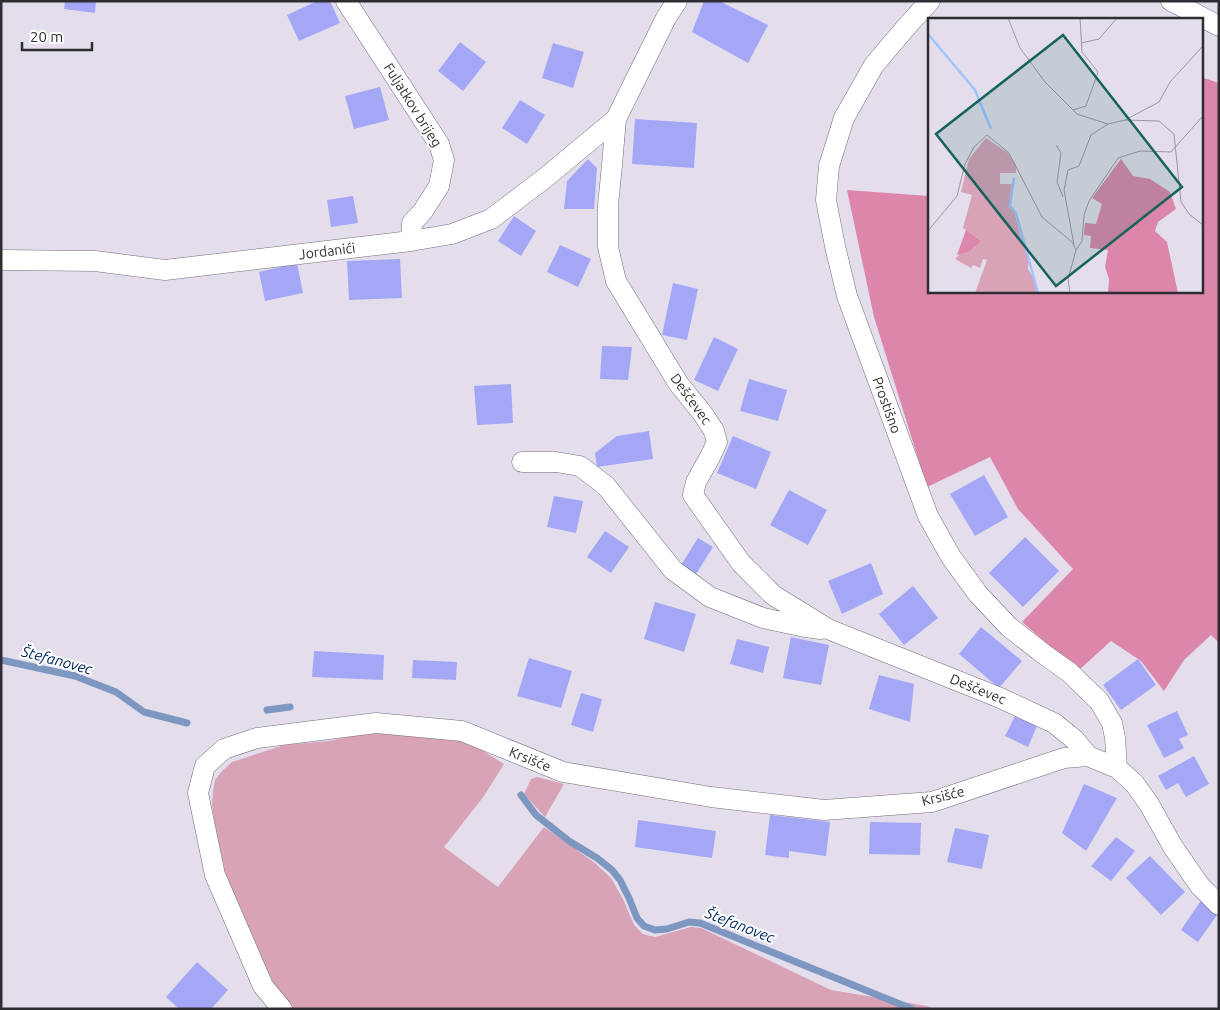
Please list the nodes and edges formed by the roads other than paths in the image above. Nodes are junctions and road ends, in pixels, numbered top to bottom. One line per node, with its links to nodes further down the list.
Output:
1 (346, 1): 8 (street, Fuljatkov brijeg)
2 (677, 1): 5 (street)
3 (930, 1): 13 (street, Prostišno)
4 (1171, 1): 6 (street)
5 (663, 10): 7 (street)
6 (1219, 26)
7 (616, 119): 8 (street, Jordanići); 11 (street, Deščevec)
8 (411, 240): 9 (street, Jordanići)
9 (1, 260)
10 (522, 462): 11 (street, Deščevec)
11 (828, 629): 12 (street, Deščevec)
12 (1088, 756): 13 (street, Krsišće); 15 (street, Krsišće)
13 (1118, 768): 14 (street)
14 (1219, 905)
15 (282, 1009)

